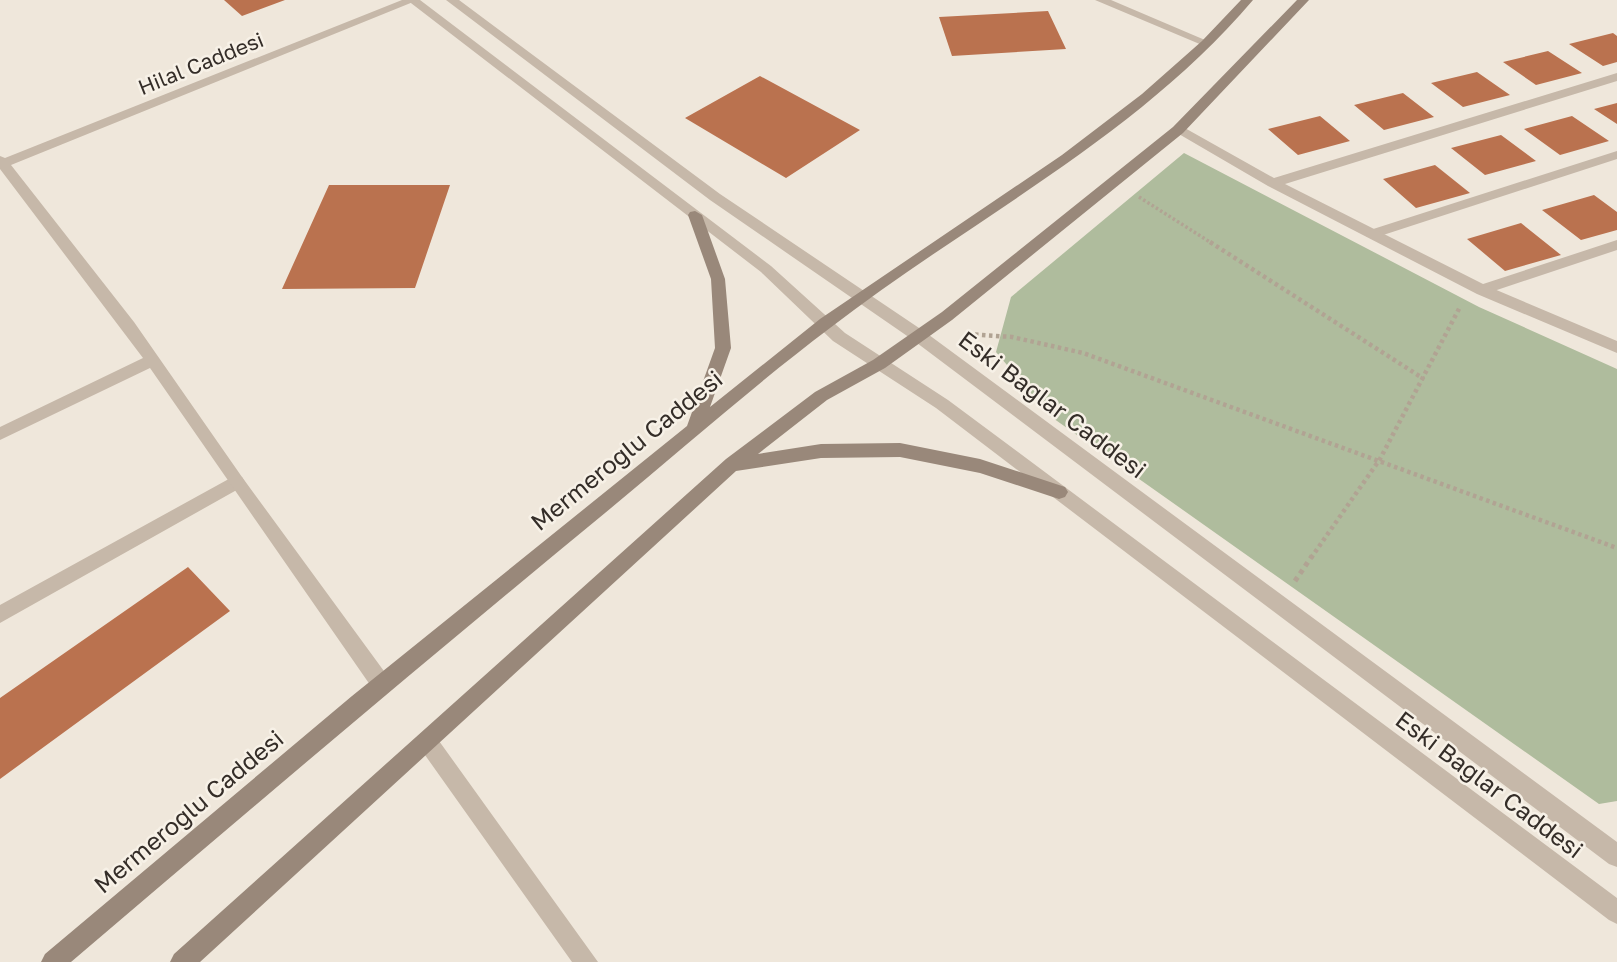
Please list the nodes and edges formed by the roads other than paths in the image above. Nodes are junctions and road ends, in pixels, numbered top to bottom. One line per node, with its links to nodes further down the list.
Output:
1 (413, 0): 10 (street, Hilal Caddesi); 12 (street, Eski Bağlar Caddesi)
2 (452, 0): 16 (street, Eski Bağlar Caddesi)
3 (1101, 0): 6 (street)
4 (1247, 0): 6 (main road, Mermeroğlu Caddesi)
5 (1303, 0): 8 (main road)
6 (1206, 43): 16 (main road, Mermeroğlu Caddesi)
7 (1617, 77): 11 (street)
8 (1178, 130): 11 (street); 18 (main road)
9 (1617, 155): 13 (street)
10 (1, 163): 20 (street)
11 (1272, 183): 13 (street)
12 (695, 215): 17 (street, Eski Bağlar Caddesi); 22 (main road)
13 (1372, 234): 15 (street)
14 (1617, 245): 15 (street)
15 (1477, 287): 19 (street)
16 (863, 295): 17 (main road, Mermeroğlu Caddesi); 18 (street, Eski Bağlar Caddesi)
17 (825, 323): 21 (street, Eski Bağlar Caddesi); 22 (main road, Mermeroğlu Caddesi)
18 (919, 336): 21 (main road); 30 (street, Eski Bağlar Caddesi)
19 (1617, 347)
20 (153, 360): 23 (street); 25 (street)
21 (879, 364): 24 (main road); 26 (street, Eski Bağlar Caddesi)
22 (694, 430): 28 (main road, Mermeroğlu Caddesi)
23 (0, 434)
24 (732, 464): 26 (main road); 29 (main road)
25 (236, 482): 27 (street); 28 (street)
26 (1059, 492): 31 (street, Eski Bağlar Caddesi)
27 (0, 615)
28 (382, 685): 32 (main road, Mermeroğlu Caddesi)
29 (427, 741): 33 (main road); 34 (street)
30 (1617, 856)
31 (1617, 912)
32 (53, 962)
33 (182, 962)
34 (586, 962)

